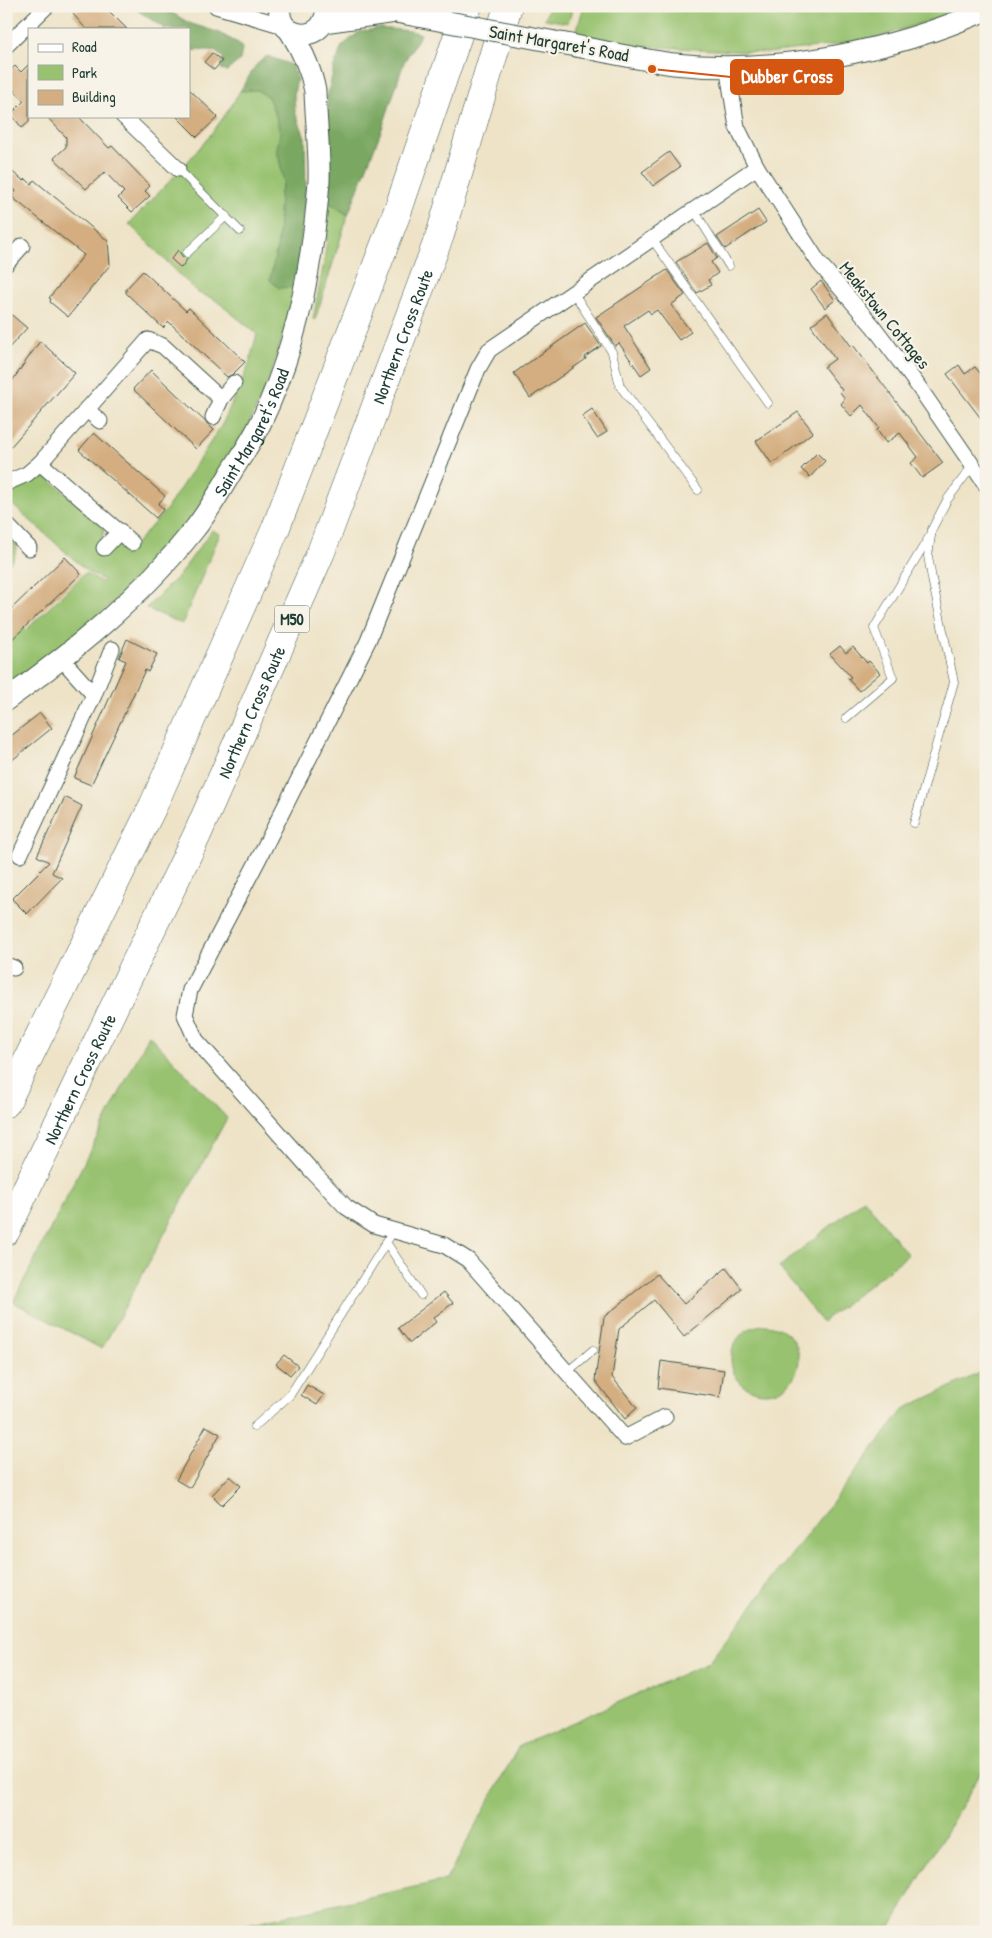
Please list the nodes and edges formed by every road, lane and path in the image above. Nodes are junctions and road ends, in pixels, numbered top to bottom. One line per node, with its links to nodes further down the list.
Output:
1 (47, 6): 12 (street)
2 (216, 6): 9 (street)
3 (274, 6): 9 (street)
4 (370, 6): 8 (main road, Saint Margaret's Road)
5 (468, 6): 52 (highway)
6 (508, 6): 53 (highway, Northern Cross Route / M50)
7 (986, 10): 14 (main road, Saint Margaret's Road)
8 (396, 12): 10 (main road, Saint Margaret's Road); 14 (main road, Saint Margaret's Road, bridge)
9 (248, 14): 11 (street)
10 (323, 19): 11 (main road); 15 (main road, Saint Margaret's Road)
11 (285, 21): 15 (main road, Saint Margaret's Road)
12 (29, 27): 13 (street)
13 (6, 46)
14 (727, 66): 17 (street, Meakstown Cottages)
15 (312, 77): 46 (main road, Saint Margaret's Road)
16 (125, 118): 18 (street)
17 (757, 167): 19 (street); 35 (street, Meakstown Cottages)
18 (178, 169): 20 (lane)
19 (694, 210): 22 (street); 26 (lane)
20 (226, 216): 21 (lane); 24 (lane)
21 (240, 230)
22 (652, 239): 27 (street); 30 (lane)
23 (22, 246): 25 (street)
24 (187, 253)
25 (6, 264)
26 (729, 266)
27 (573, 292): 38 (lane); 54 (street)
28 (234, 383): 29 (street)
29 (221, 399): 31 (street); 32 (street)
30 (768, 403)
31 (86, 409): 33 (street); 34 (street)
32 (213, 417)
33 (100, 421)
34 (40, 462): 37 (street); 40 (street)
35 (973, 465): 36 (street, Meakstown Cottages); 41 (lane)
36 (984, 480)
37 (6, 483)
38 (698, 490)
39 (6, 524): 43 (street)
40 (120, 531): 42 (street); 44 (street)
41 (932, 533): 49 (lane); 50 (lane)
42 (132, 543)
43 (29, 548)
44 (104, 548)
45 (112, 648): 47 (street)
46 (61, 658): 47 (street); 48 (main road, Saint Margaret's Road)
47 (94, 695): 51 (street)
48 (6, 700)
49 (846, 718)
50 (914, 823)
51 (20, 855)
52 (6, 1103)
53 (6, 1231)
54 (390, 1236): 55 (lane); 57 (street); 59 (lane)
55 (421, 1295)
56 (593, 1350): 57 (lane)
57 (567, 1372): 58 (street)
58 (665, 1417)
59 (254, 1427)

